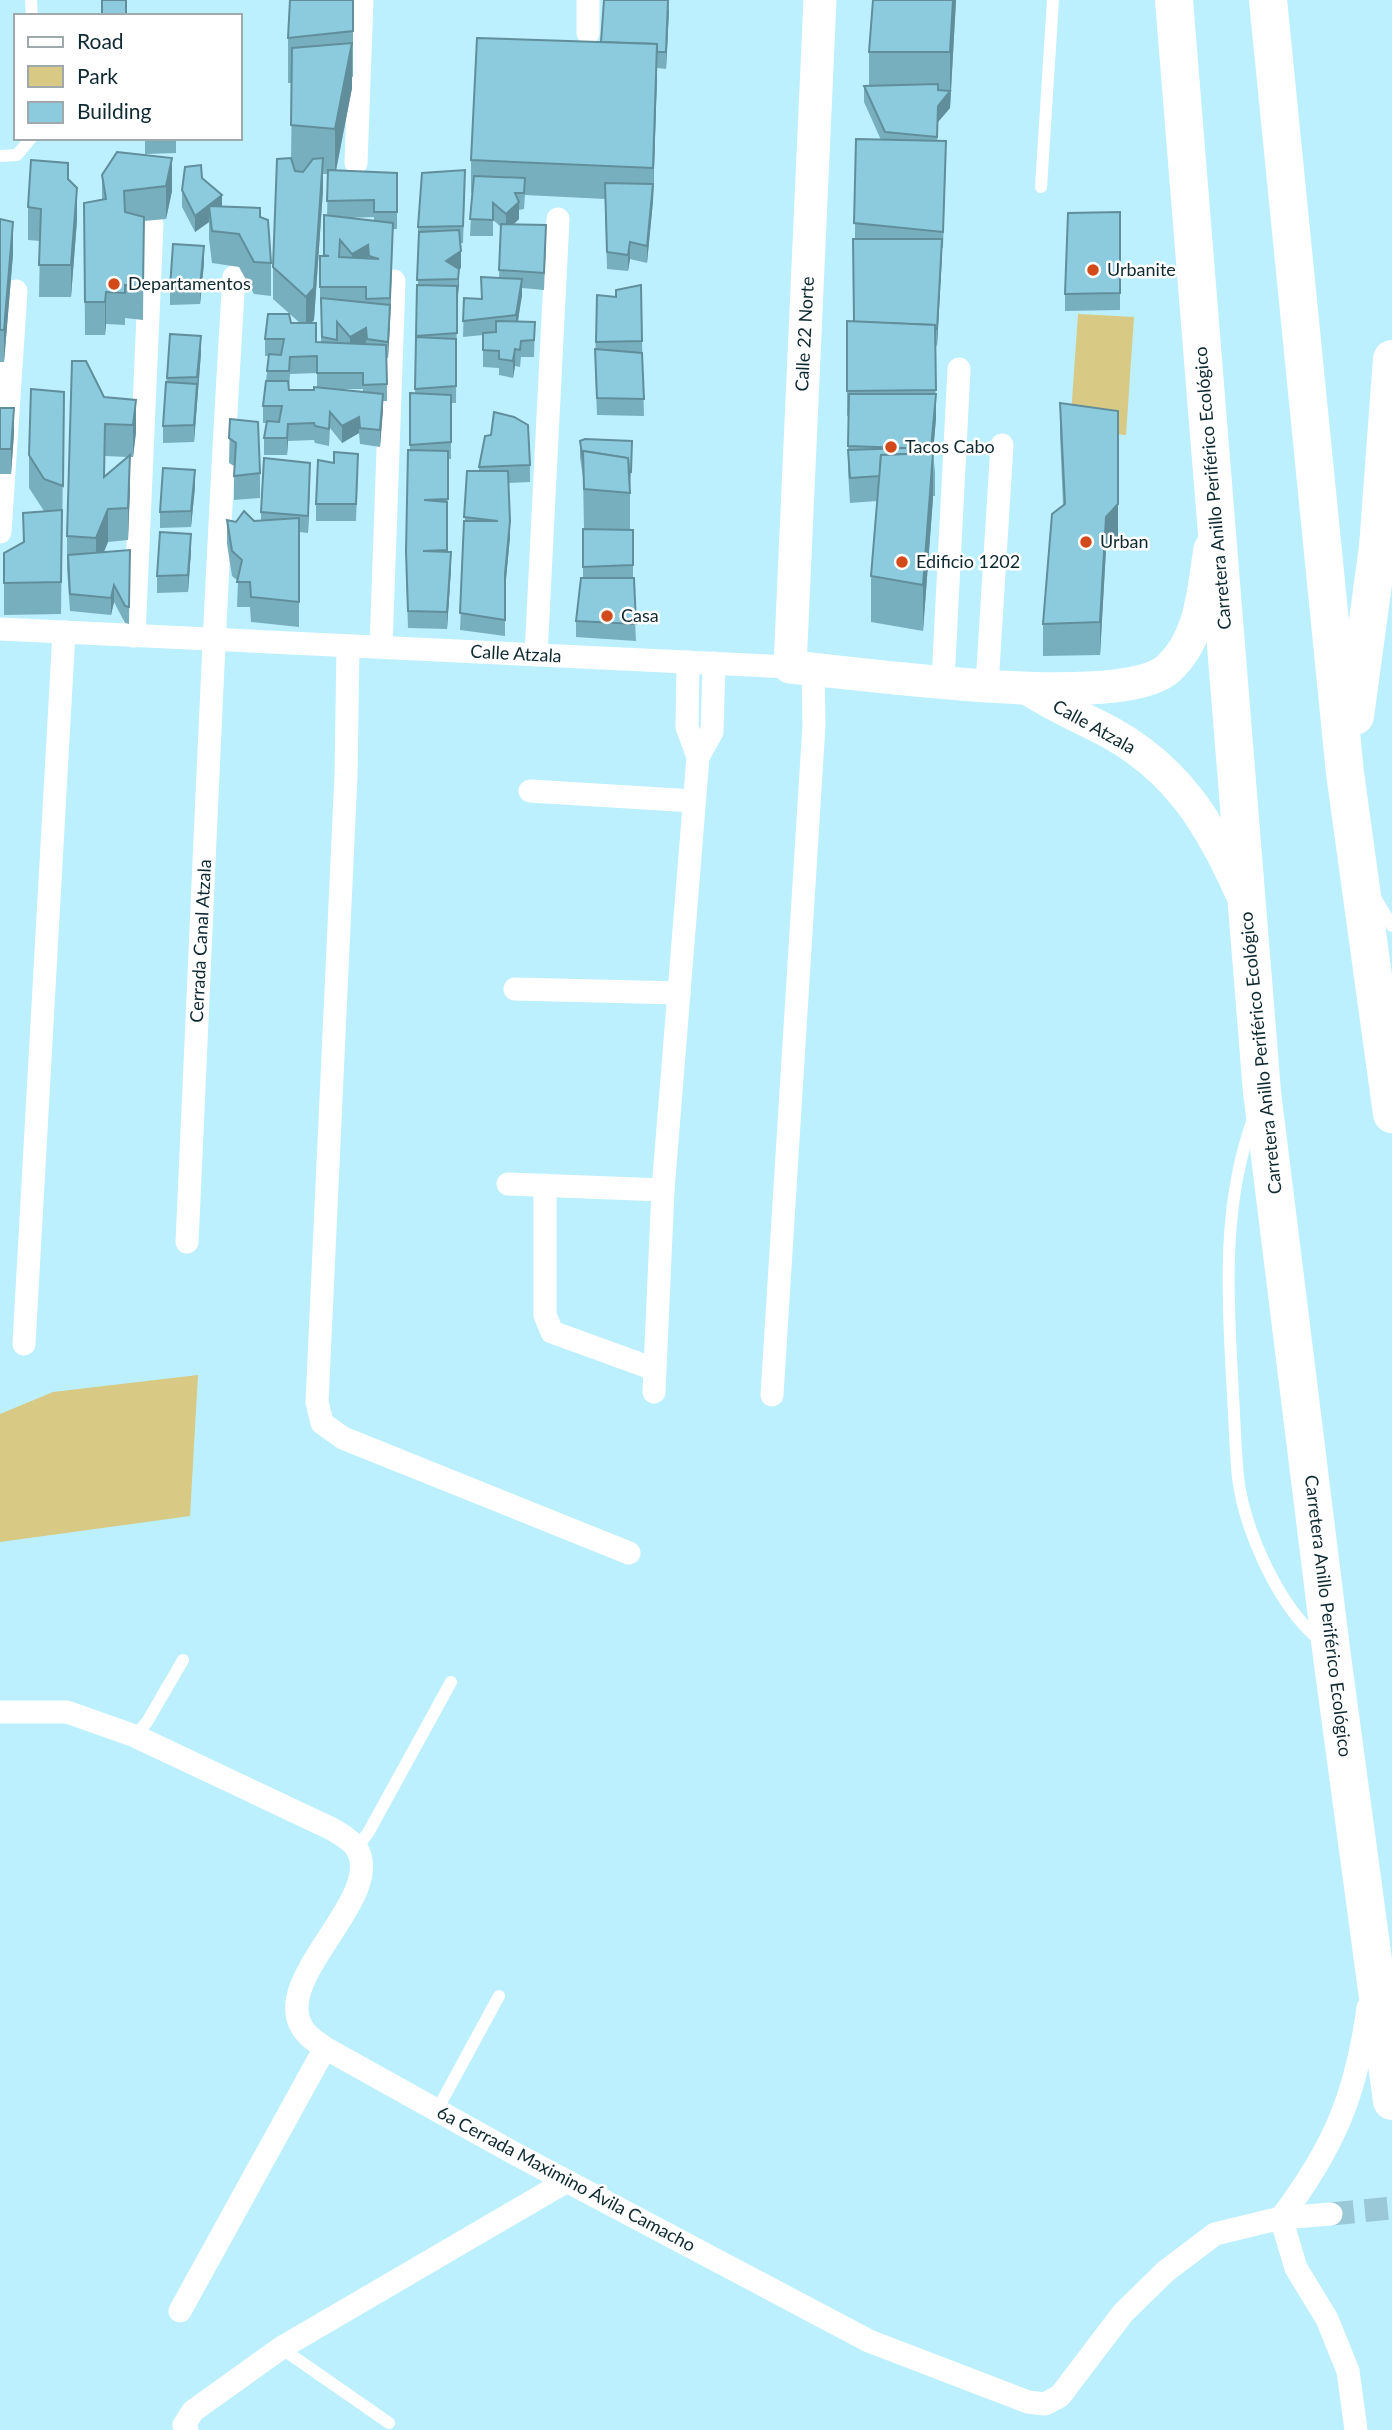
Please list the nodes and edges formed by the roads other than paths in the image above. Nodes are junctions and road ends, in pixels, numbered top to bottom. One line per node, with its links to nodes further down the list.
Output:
1 (362, 0): 10 (street)
2 (588, 0): 7 (street)
3 (820, 0): 31 (street, Calle 22 Norte)
4 (1054, 0): 11 (lane)
5 (1174, 0): 20 (highway, Carretera Anillo Periférico Ecológico)
6 (1268, 0): 36 (highway)
7 (588, 33)
8 (29, 140): 9 (lane)
9 (0, 156)
10 (356, 163)
11 (1041, 187)
12 (558, 219): 28 (street)
13 (152, 224): 24 (street)
14 (234, 277): 25 (street, Cerrada Canal Atzala)
15 (394, 281): 27 (street)
16 (16, 291): 21 (street)
17 (1392, 359): 36 (highway)
18 (959, 369): 32 (street)
19 (1003, 445): 33 (street)
20 (1216, 514): 34 (street, Calle Atzala); 40 (highway, Carretera Anillo Periférico Ecológico)
21 (0, 533)
22 (0, 629): 23 (street, Calle Atzala)
23 (64, 632): 24 (street, Calle Atzala); 50 (street)
24 (134, 636): 25 (street, Calle Atzala)
25 (213, 640): 26 (street, Calle Atzala); 49 (street, Cerrada Canal Atzala)
26 (348, 646): 27 (street, Calle Atzala); 54 (street)
27 (381, 648): 28 (street, Calle Atzala)
28 (536, 655): 29 (street, Calle Atzala)
29 (688, 662): 30 (street, Calle Atzala); 35 (street)
30 (714, 663): 31 (street, Calle Atzala); 35 (street)
31 (801, 668): 32 (street, Calle Atzala); 53 (street)
32 (943, 681): 33 (street, Calle Atzala)
33 (987, 685): 34 (street, Calle Atzala)
34 (1030, 690): 40 (street, Calle Atzala)
35 (698, 757): 38 (street)
36 (1345, 773): 39 (highway)
37 (530, 791): 38 (street)
38 (694, 801): 43 (street)
39 (1359, 873): 41 (lane); 45 (highway)
40 (1247, 905): 44 (highway, Carretera Anillo Periférico Ecológico)
41 (1392, 926)
42 (515, 989): 43 (street)
43 (679, 993): 48 (street)
44 (1262, 1092): 55 (highway, Carretera Anillo Periférico Ecológico); 55 (lane)
45 (1392, 1114)
46 (508, 1184): 47 (street)
47 (545, 1185): 48 (street); 51 (street)
48 (663, 1190): 51 (street)
49 (187, 1242)
50 (24, 1344)
51 (653, 1368): 52 (street)
52 (653, 1392)
53 (772, 1395)
54 (629, 1553)
55 (1331, 1649): 61 (highway, Carretera Anillo Periférico Ecológico)
56 (183, 1660): 59 (lane)
57 (451, 1682): 60 (lane)
58 (0, 1712): 59 (street)
59 (135, 1735): 60 (street)
60 (357, 1847): 63 (street, 6a Cerrada Maximino Ávila Camacho)
61 (1374, 1966): 64 (highway, Carretera Anillo Periférico Ecológico); 68 (street)
62 (499, 1996): 65 (lane)
63 (326, 2048): 65 (street, 6a Cerrada Maximino Ávila Camacho); 69 (street)
64 (1392, 2101)
65 (437, 2110): 66 (street, 6a Cerrada Maximino Ávila Camacho)
66 (567, 2181): 68 (street, 6a Cerrada Maximino Ávila Camacho); 70 (street)
67 (1331, 2214): 68 (street, 6a Cerrada Maximino Ávila Camacho)
68 (1281, 2218): 73 (street)
69 (180, 2311)
70 (281, 2348): 71 (lane); 72 (street)
71 (389, 2423)
72 (187, 2430)
73 (1356, 2430)

